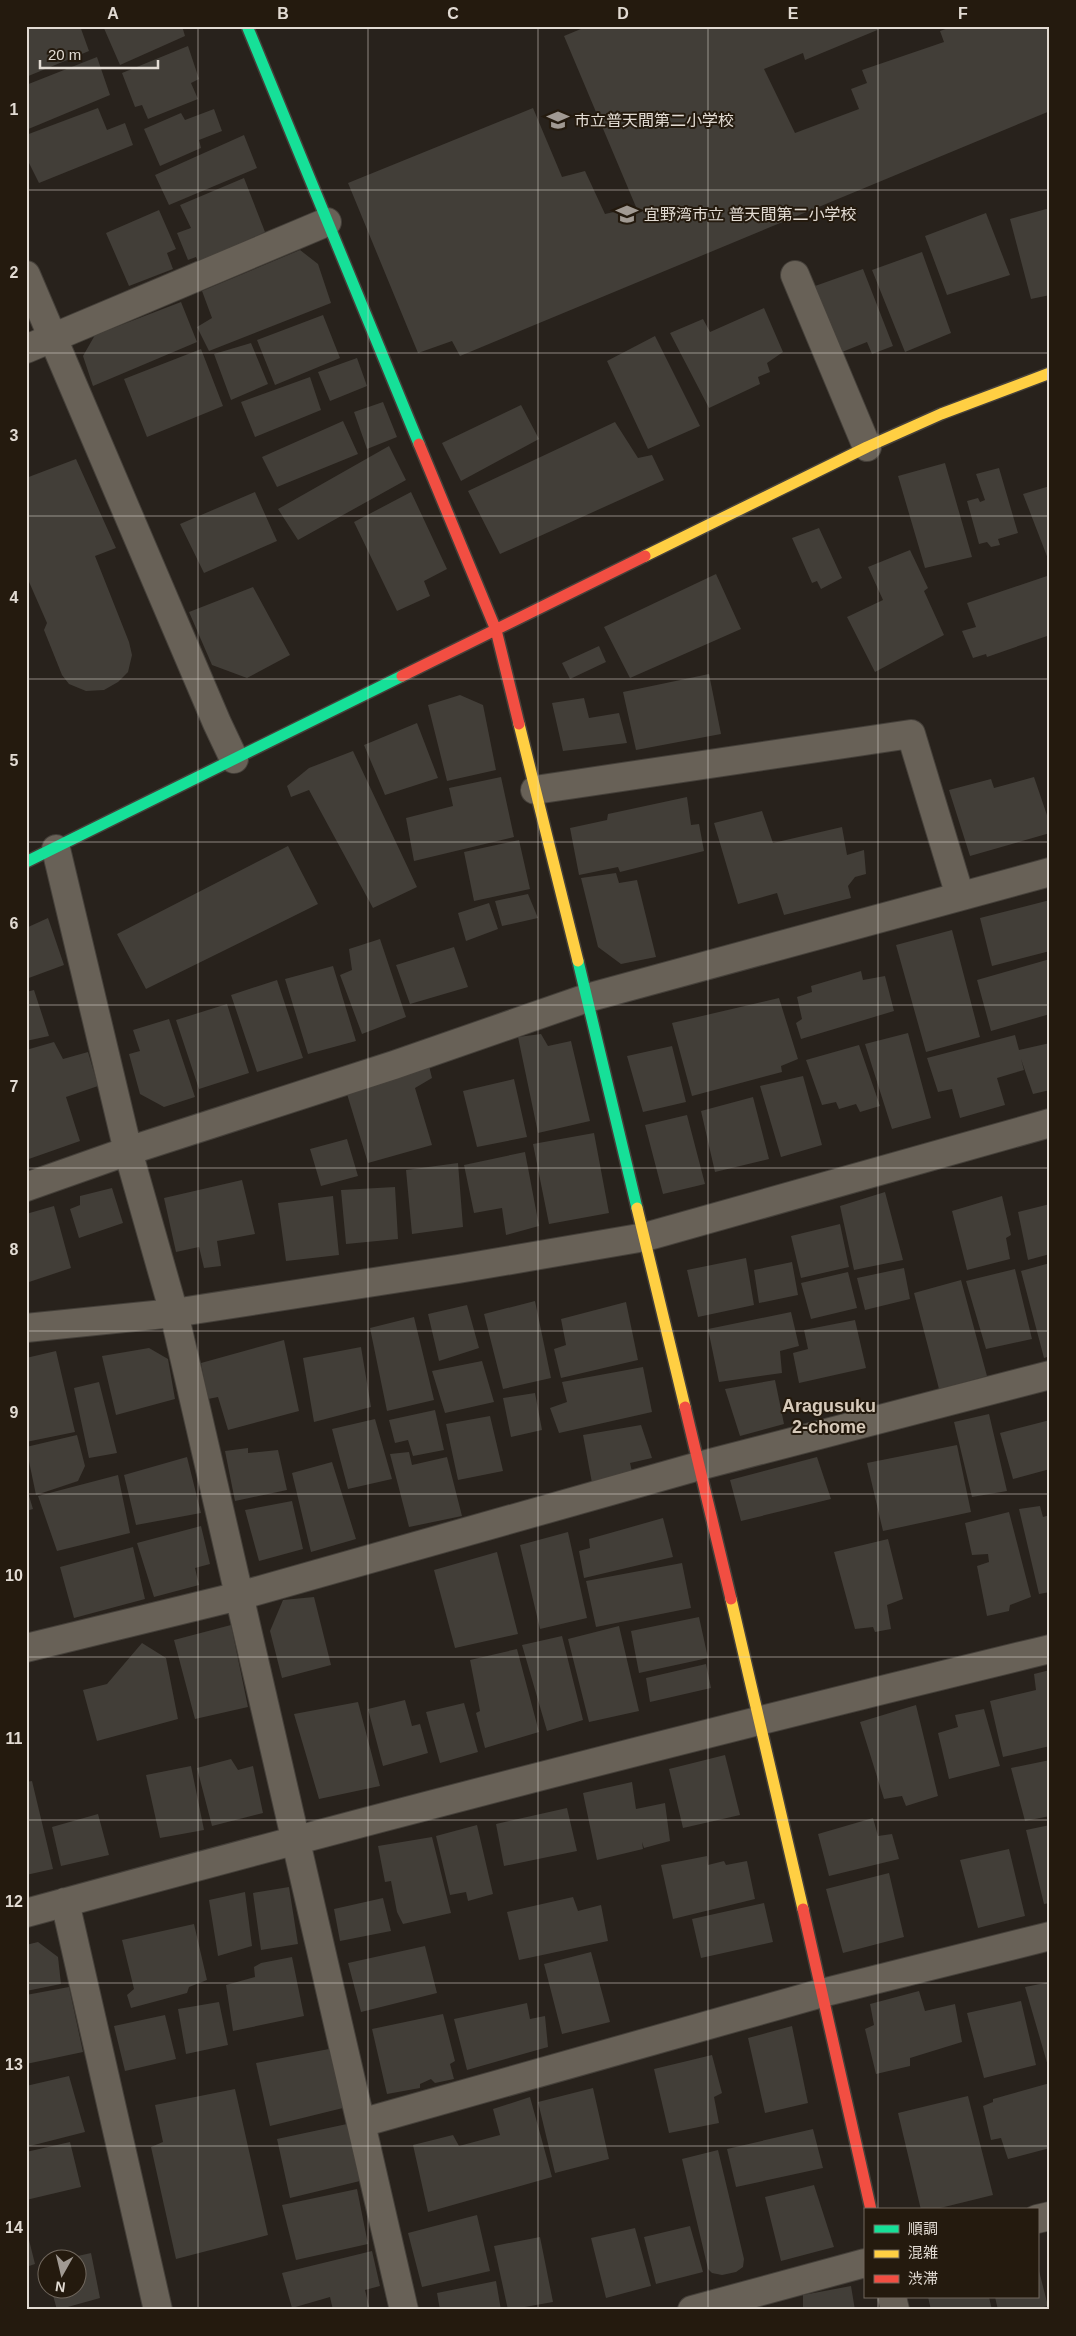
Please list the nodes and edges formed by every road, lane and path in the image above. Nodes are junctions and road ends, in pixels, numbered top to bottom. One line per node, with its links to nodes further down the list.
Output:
1 (247, 26): 2 (street)
2 (327, 222): 5 (street); 9 (street)
3 (26, 275): 5 (street)
4 (795, 275): 8 (street)
5 (53, 337): 6 (street); 10 (street)
6 (26, 348)
7 (1050, 373): 8 (street)
8 (867, 447): 9 (street)
9 (496, 630): 10 (street); 11 (street)
10 (234, 759): 12 (street)
11 (535, 790): 15 (street); 16 (street)
12 (56, 849): 13 (street); 18 (street)
13 (26, 862)
14 (1050, 872): 15 (street)
15 (960, 896): 16 (street)
16 (587, 998): 18 (street); 20 (street)
17 (1050, 1123): 20 (street)
18 (128, 1151): 19 (street); 21 (street)
19 (26, 1187)
20 (645, 1237): 21 (street); 24 (street)
21 (174, 1314): 22 (street); 25 (street)
22 (26, 1328)
23 (1050, 1375): 24 (street)
24 (699, 1466): 25 (street); 28 (street)
25 (239, 1596): 26 (street); 29 (street)
26 (26, 1648)
27 (1050, 1649): 28 (street)
28 (760, 1719): 29 (street); 33 (street)
29 (295, 1840): 30 (street); 34 (street)
30 (65, 1902): 31 (street); 39 (street)
31 (26, 1913)
32 (1050, 1936): 33 (street)
33 (822, 1993): 34 (street); 35 (street)
34 (361, 2123): 40 (street)
35 (871, 2208)
36 (1050, 2216): 37 (street)
37 (1038, 2220)
38 (864, 2263): 41 (street)
39 (158, 2310)
40 (404, 2310)
41 (692, 2310)

